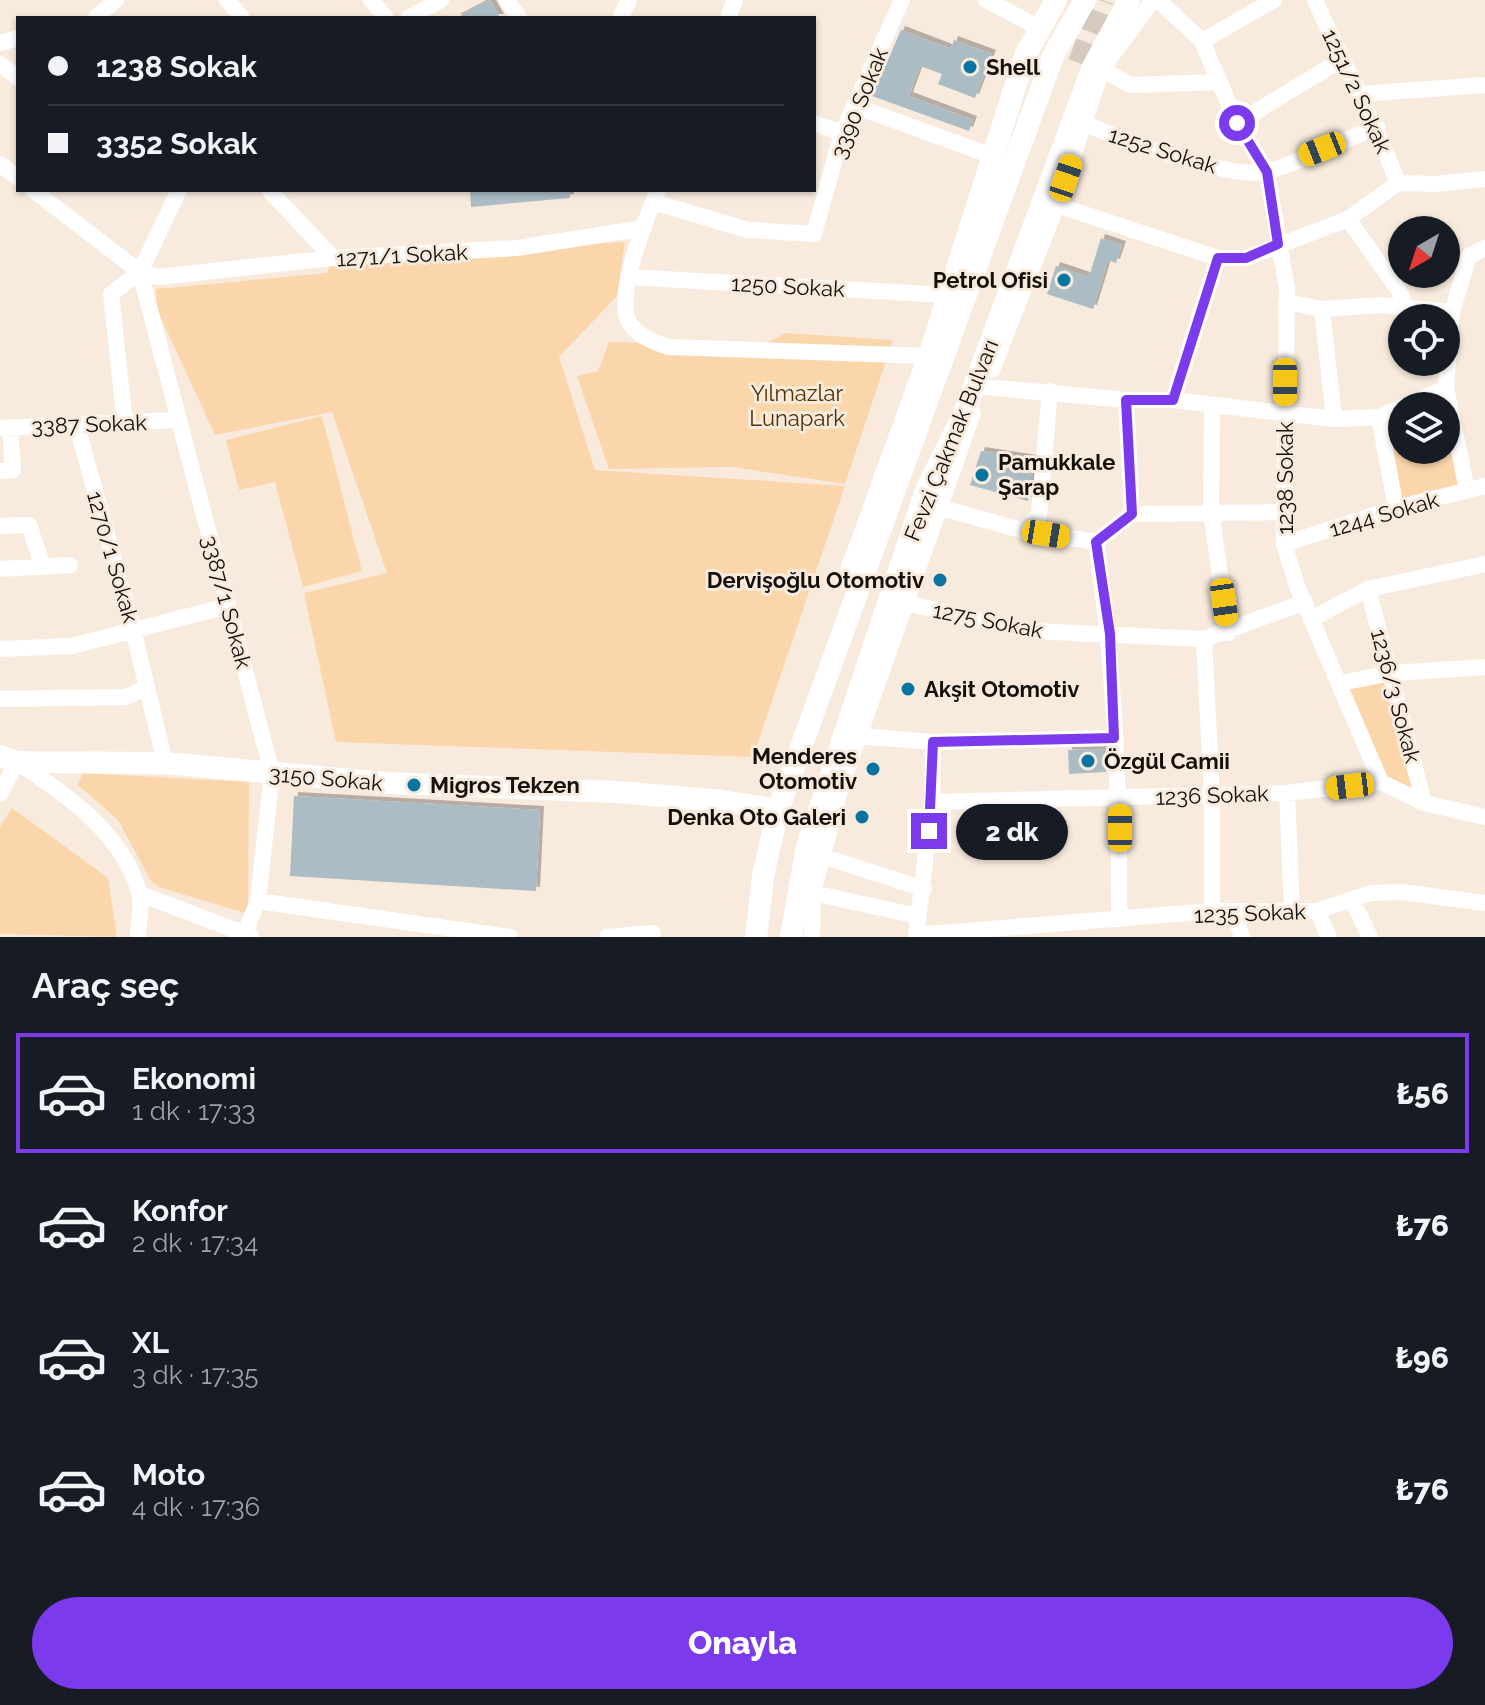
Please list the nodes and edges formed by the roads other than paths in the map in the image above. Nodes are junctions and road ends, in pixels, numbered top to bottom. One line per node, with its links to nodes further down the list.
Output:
1 (116, 0): 13 (street)
2 (227, 0): 14 (street)
3 (371, 0): 15 (street)
4 (441, 0): 16 (street)
5 (902, 0): 27 (street, 3390 Sokak)
6 (986, 0): 17 (street)
7 (1056, 0): 17 (main road)
8 (1085, 0): 117 (main road, Fevzi Çakmak Bulvarı)
9 (1129, 0): 76 (main road, Fevzi Çakmak Bulvarı)
10 (1155, 0): 18 (street, 1238 Sokak); 22 (street)
11 (1274, 0): 18 (street)
12 (1315, 0): 19 (street, 1251/2 Sokak)
13 (97, 16)
14 (240, 16)
15 (384, 16)
16 (412, 16)
17 (1038, 27): 33 (main road)
18 (1202, 41): 24 (street, 1238 Sokak)
19 (1341, 60): 26 (street, 1251/2 Sokak); 29 (street)
20 (1079, 63): 76 (main road)
21 (0, 64): 23 (street)
22 (1102, 69): 24 (street); 28 (street)
23 (16, 76)
24 (1217, 82): 29 (street, 1238 Sokak)
25 (1485, 85): 26 (street)
26 (1360, 94): 31 (street, 1251/2 Sokak)
27 (855, 106): 32 (street, 3390 Sokak); 33 (street)
28 (1085, 123): 34 (street, 1252 Sokak); 41 (street)
29 (1237, 123): 34 (street, 1238 Sokak)
30 (816, 124): 32 (street)
31 (1377, 127): 34 (street, 1252 Sokak); 36 (street, 1251/2 Sokak)
32 (842, 133): 40 (street, 3390 Sokak)
33 (992, 156): 50 (main road)
34 (1267, 172): 44 (street, 1238 Sokak)
35 (1485, 179): 36 (street)
36 (1398, 183): 42 (street)
37 (36, 192): 48 (street)
38 (271, 192): 46 (street)
39 (171, 193): 48 (street)
40 (655, 196): 43 (street)
41 (1057, 205): 47 (street); 58 (street)
42 (1348, 219): 44 (street); 52 (street)
43 (644, 228): 46 (street, 1271/1 Sokak); 49 (street)
44 (1278, 244): 47 (street); 51 (street, 1238 Sokak)
45 (1485, 248): 53 (street)
46 (333, 258): 48 (street, 1271/1 Sokak)
47 (1218, 258): 63 (street)
48 (140, 272): 69 (street, 3387/1 Sokak); 70 (street)
49 (629, 277): 50 (street, 1250 Sokak); 56 (street)
50 (947, 295): 56 (main road)
51 (1286, 302): 55 (street); 65 (street, 1238 Sokak)
52 (1405, 304)
53 (1454, 304)
54 (1388, 306): 55 (street)
55 (1322, 309): 68 (street)
56 (929, 356): 117 (main road)
57 (1447, 376): 59 (street)
58 (985, 387): 60 (street); 76 (street)
59 (1446, 388): 61 (street); 75 (street)
60 (1050, 391): 62 (street); 82 (street)
61 (1436, 392)
62 (1126, 400): 63 (street); 80 (street)
63 (1173, 400): 64 (street)
64 (1212, 406): 65 (street); 78 (street)
65 (1285, 411): 68 (street); 79 (street, 1238 Sokak)
66 (1388, 413): 67 (street)
67 (1379, 417): 68 (street); 77 (street)
68 (1334, 419)
69 (178, 420): 70 (street, 3387 Sokak); 92 (street, 3387/1 Sokak)
70 (125, 423): 71 (street, 3387 Sokak)
71 (77, 426): 72 (street, 3387 Sokak); 94 (street, 1270/1 Sokak)
72 (5, 428): 73 (street)
73 (7, 471)
74 (1485, 486): 75 (street, 1244 Sokak)
75 (1467, 490): 77 (street, 1244 Sokak)
76 (932, 499): 82 (street); 91 (street); 144 (main road, Fevzi Çakmak Bulvarı)
77 (1396, 508): 84 (street, 1244 Sokak)
78 (1211, 511): 79 (street); 80 (street); 95 (street)
79 (1282, 512): 84 (street, 1238 Sokak)
80 (1132, 514): 83 (street)
81 (0, 526): 87 (street)
82 (1021, 530): 83 (street)
83 (1096, 542): 96 (street)
84 (1284, 544): 90 (street, 1238 Sokak)
85 (1485, 564): 89 (street)
86 (70, 565): 87 (street)
87 (43, 567): 88 (street)
88 (0, 569)
89 (1368, 589): 93 (street); 100 (street, 1236/3 Sokak)
90 (1305, 602): 93 (street, 1238 Sokak); 95 (street, 1275 Sokak)
91 (905, 603): 96 (street, 1275 Sokak); 104 (street)
92 (228, 606): 94 (street); 109 (street, 3387/1 Sokak)
93 (1313, 618): 101 (street, 1238 Sokak)
94 (133, 629): 98 (street); 102 (street, 1270/1 Sokak)
95 (1228, 633): 97 (street, 1275 Sokak)
96 (1110, 634): 97 (street, 1275 Sokak); 105 (street)
97 (1204, 639): 113 (street)
98 (0, 649)
99 (1485, 667): 100 (street)
100 (1391, 673): 101 (street); 116 (street, 1236/3 Sokak)
101 (1341, 683): 110 (street, 1238 Sokak)
102 (146, 688): 103 (street); 108 (street, 1270/1 Sokak)
103 (0, 699)
104 (858, 736): 106 (street); 119 (street)
105 (1114, 738): 106 (street); 114 (street)
106 (933, 742): 115 (street)
107 (8, 759): 108 (main road, 3150 Sokak); 112 (street); 123 (street)
108 (165, 763): 109 (main road, 3150 Sokak)
109 (272, 773): 117 (main road, 3150 Sokak); 124 (street, 3387/1 Sokak)
110 (1381, 782): 111 (street, 1236 Sokak); 116 (street)
111 (1287, 793): 113 (street, 1236 Sokak); 129 (street)
112 (0, 794)
113 (1212, 796): 114 (street, 1236 Sokak); 128 (street)
114 (1120, 798): 115 (street, 1236 Sokak); 133 (street)
115 (932, 802): 121 (street)
116 (1424, 803): 118 (street)
117 (771, 809): 120 (main road, Fevzi Çakmak Bulvarı); 127 (main road)
118 (1485, 817)
119 (822, 856): 121 (street); 122 (street)
120 (763, 876): 127 (main road); 143 (main road, Fevzi Çakmak Bulvarı)
121 (924, 889): 132 (street)
122 (813, 893): 132 (street); 145 (street)
123 (140, 894): 137 (street); 139 (street)
124 (258, 901): 137 (street, 3387/1 Sokak); 140 (street)
125 (1353, 902): 126 (street, 1235 Sokak); 130 (street, 1235 Sokak); 149 (street)
126 (1485, 903)
127 (746, 904): 142 (main road)
128 (1212, 911): 131 (street, 1235 Sokak); 134 (street, 1235 Sokak)
129 (1292, 911): 130 (street, 1235 Sokak); 131 (street, 1235 Sokak)
130 (1317, 911): 148 (street)
131 (1234, 913): 147 (street)
132 (917, 916): 138 (street)
133 (1119, 919): 134 (street, 1235 Sokak); 135 (street, 1235 Sokak)
134 (1154, 919): 146 (street)
135 (1078, 930): 138 (street, 1235 Sokak)
136 (652, 935): 141 (street)
137 (247, 936)
138 (916, 936)
139 (138, 937)
140 (510, 937)
141 (607, 937)
142 (742, 937)
143 (756, 937)
144 (791, 937)
145 (812, 937)
146 (1160, 937)
147 (1242, 937)
148 (1329, 937)
149 (1370, 937)

